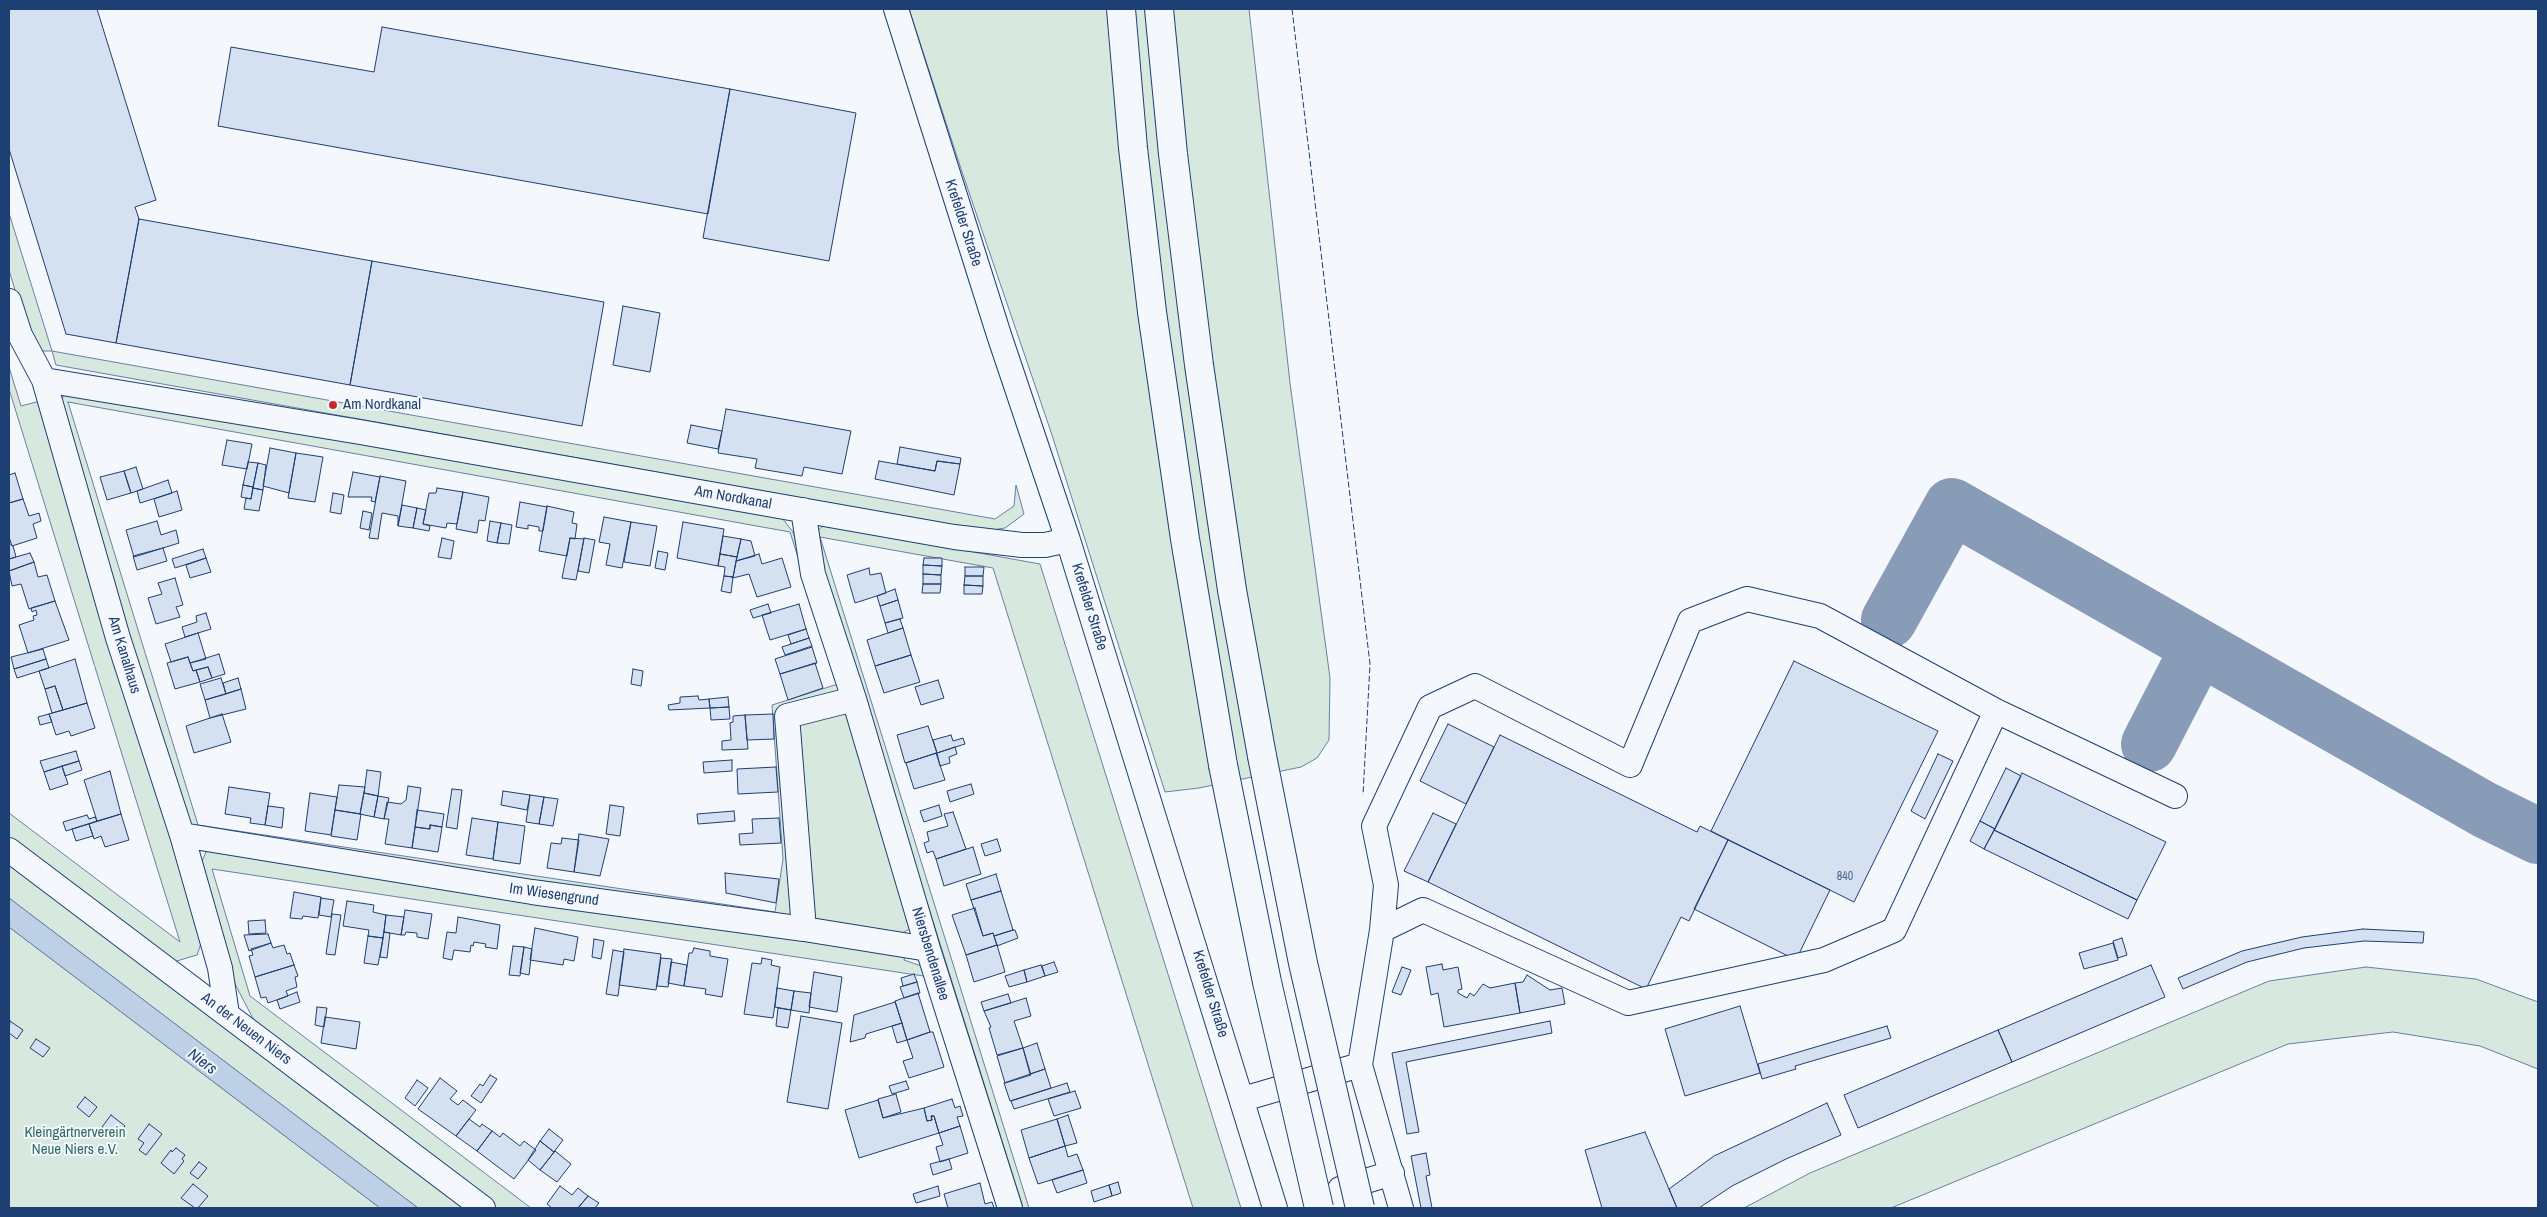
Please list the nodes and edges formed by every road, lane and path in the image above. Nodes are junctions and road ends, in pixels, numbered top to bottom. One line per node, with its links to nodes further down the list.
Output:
1 (896, 9): 7 (street, Krefelder Straße)
2 (1121, 9): 23 (highway, bridge)
3 (1159, 9): 25 (highway, bridge)
4 (9, 301): 5 (street, Am Kanalhaus)
5 (44, 380): 6 (street, Am Nordkanal); 11 (street, Am Kanalhaus)
6 (803, 510): 7 (street, Am Nordkanal); 8 (street, Niersbendenallee)
7 (1068, 540): 18 (street, Krefelder Straße)
8 (854, 699): 13 (street); 15 (street, Niersbendenallee)
9 (1996, 711): 10 (street); 14 (street); 14 (street)
10 (2175, 796)
11 (182, 835): 13 (street, Im Wiesengrund); 16 (street, Am Kanalhaus)
12 (9, 850): 16 (street, An der Neuen Niers)
13 (804, 929): 15 (street, Im Wiesengrund)
14 (1382, 930): 17 (street)
15 (928, 949): 21 (street, Niersbendenallee)
16 (227, 1014): 20 (street, An der Neuen Niers)
17 (1360, 1065): 18 (street); 19 (street)
18 (1243, 1099): 22 (street, Krefelder Straße)
19 (1392, 1174): 24 (street); 26 (street)
20 (483, 1208)
21 (1010, 1208)
22 (1276, 1208)
23 (1319, 1208)
24 (1345, 1208)
25 (1360, 1208)
26 (1401, 1208)

